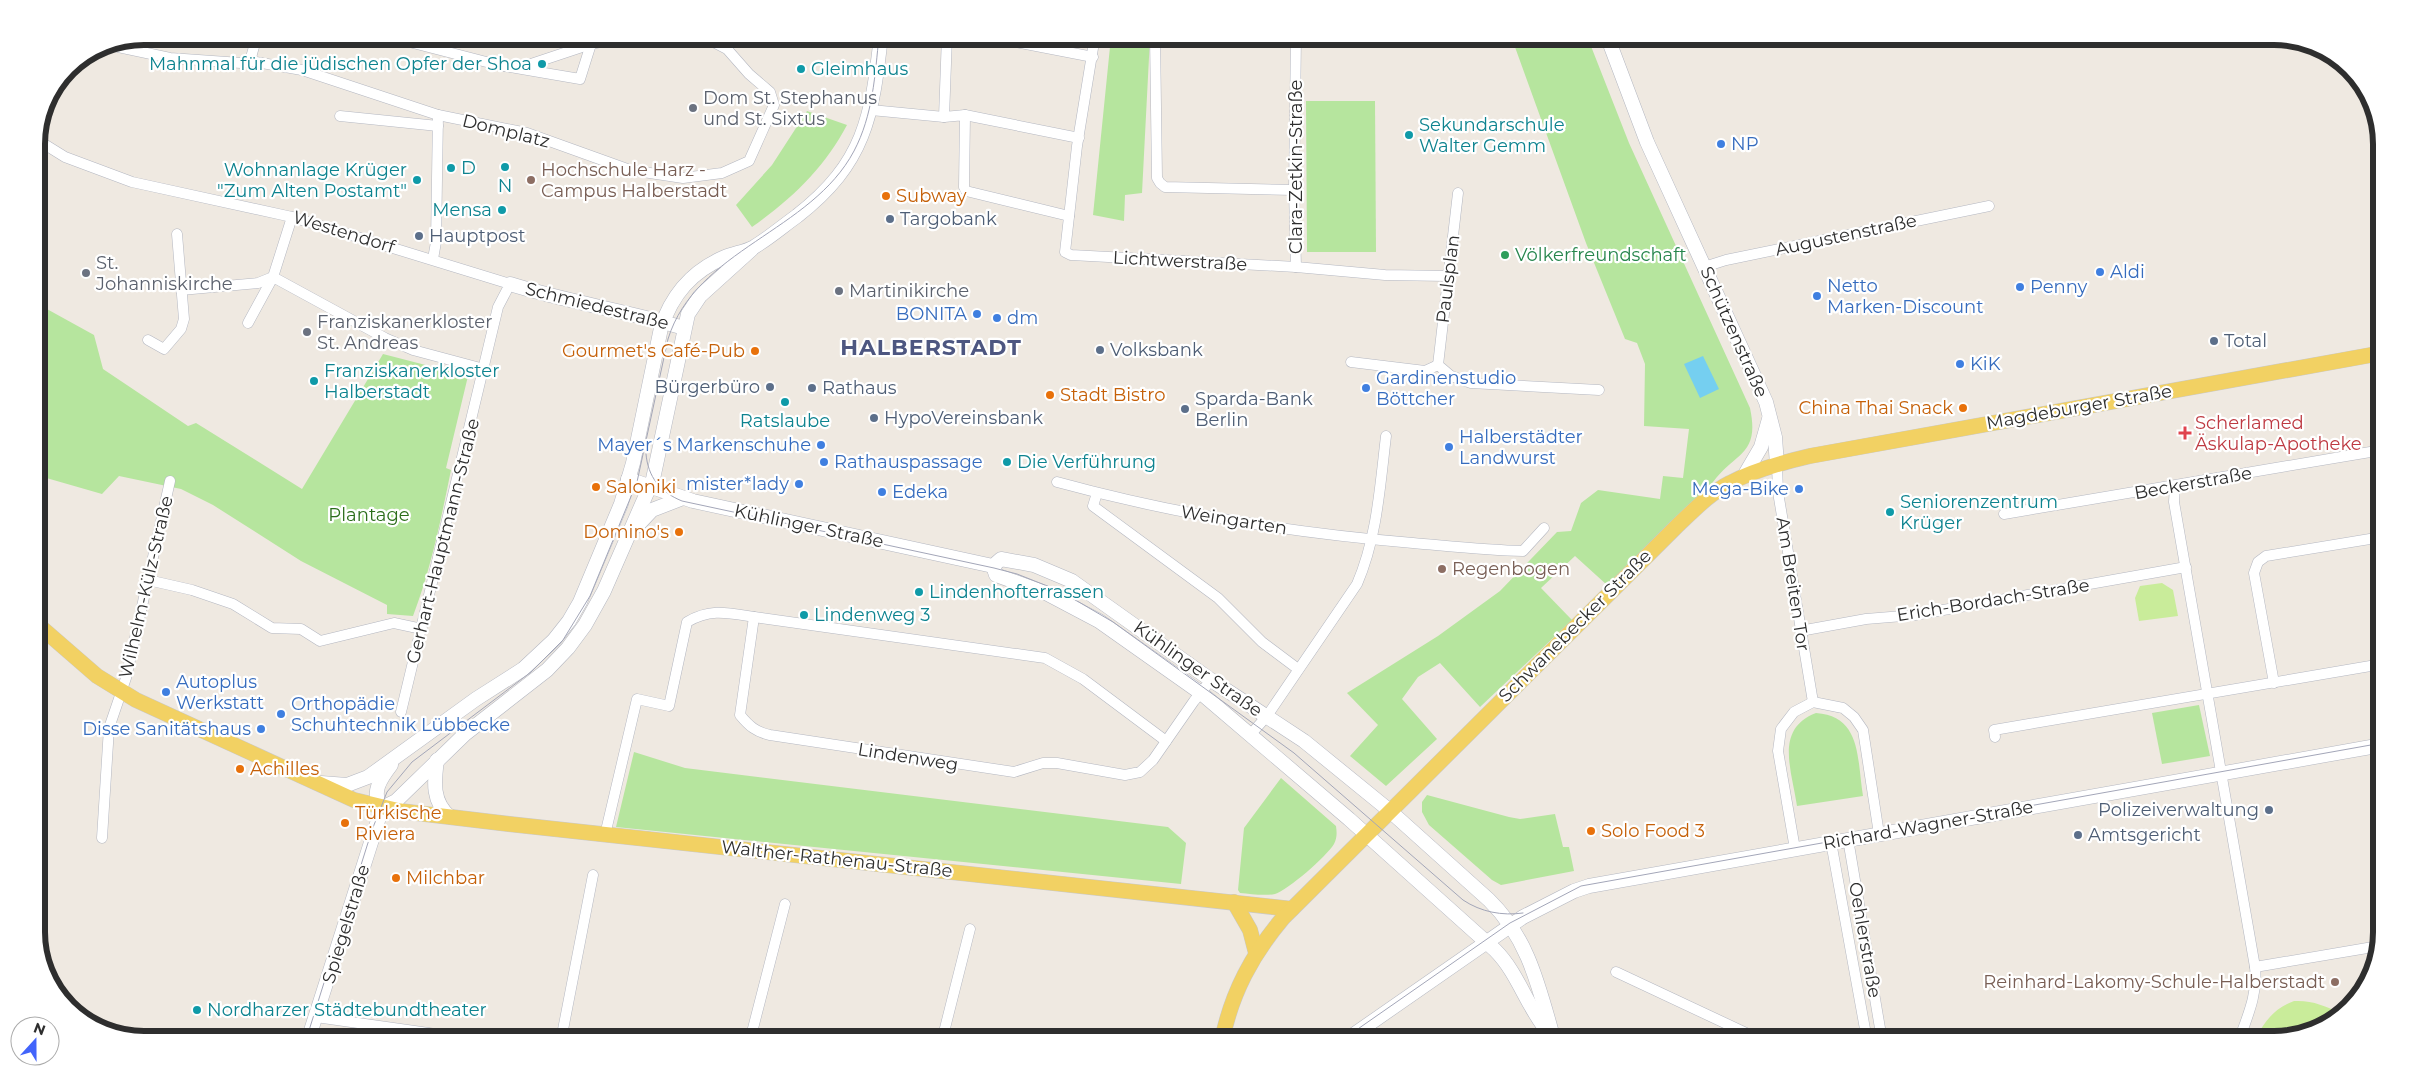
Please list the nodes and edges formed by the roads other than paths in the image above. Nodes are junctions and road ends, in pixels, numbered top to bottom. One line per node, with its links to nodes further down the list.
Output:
1 (254, 45): 15 (street)
2 (421, 45): 16 (street)
3 (589, 45): 16 (street)
4 (592, 45): 16 (street)
5 (719, 45): 18 (street, Domplatz)
6 (880, 45): 17 (street)
7 (947, 45): 21 (street)
8 (1033, 45): 14 (street)
9 (1094, 45): 14 (street)
10 (1156, 45): 25 (street)
11 (1296, 45): 25 (street, Clara-Zetkin-Straße)
12 (1610, 45): 34 (street, Schützenstraße)
13 (121, 48): 15 (street, Domplatz)
14 (1093, 56): 23 (street)
15 (250, 60): 18 (street, Domplatz)
16 (518, 68)
17 (871, 110): 21 (street); 31 (street)
18 (438, 115): 22 (street)
19 (966, 115): 21 (street); 23 (street); 28 (street)
20 (340, 116): 22 (street, Domplatz)
21 (944, 117)
22 (438, 126): 32 (street)
23 (1079, 138): 28 (street)
24 (45, 145): 29 (street, Westendorf)
25 (1294, 190): 33 (street, Clara-Zetkin-Straße)
26 (1458, 193): 35 (street, Paulsplan)
27 (1989, 206): 34 (street, Augustenstraße)
28 (1069, 216): 33 (street, Lichtwerstraße)
29 (292, 217): 32 (street, Westendorf); 36 (street)
30 (177, 234): 38 (street)
31 (754, 246): 39 (street); 41 (street)
32 (433, 259): 37 (street, Westendorf)
33 (1296, 267): 35 (street, Clara-Zetkin-Straße)
34 (1704, 267): 48 (street, Schützenstraße)
35 (1447, 276): 45 (street, Paulsplan)
36 (273, 277): 38 (street); 40 (street); 46 (street)
37 (510, 284): 39 (street, Schmiedestraße); 46 (street, Gerhart-Hauptmann-Straße)
38 (181, 290): 42 (street)
39 (663, 321): 41 (street, Schmiedestraße); 53 (street)
40 (248, 323)
41 (684, 328): 56 (street)
42 (148, 340)
43 (2373, 355): 51 (main road, Magdeburger Straße)
44 (1351, 362): 45 (street)
45 (1438, 365): 47 (street)
46 (484, 369): 69 (street, Gerhart-Hauptmann-Straße)
47 (1599, 390)
48 (1770, 416): 51 (street, Schützenstraße); 52 (street)
49 (1386, 436): 64 (street)
50 (2373, 452): 57 (street, Beckerstraße)
51 (1777, 465): 52 (main road, Schwanebecker Straße); 71 (street, Am Breiten Tor)
52 (1744, 476): 91 (main road, Schwanebecker Straße)
53 (628, 479): 56 (street, Kühlinger Straße); 86 (street)
54 (170, 481): 67 (street, Wilhelm-Külz-Straße)
55 (1057, 482): 58 (street, Weingarten)
56 (650, 486): 59 (street, Kühlinger Straße); 62 (street)
57 (2175, 486): 60 (street, Beckerstraße); 66 (street)
58 (1097, 493): 64 (street, Weingarten); 73 (street)
59 (683, 498): 62 (street); 65 (street, Kühlinger Straße)
60 (2004, 514)
61 (1544, 528): 64 (street, Weingarten)
62 (628, 536): 87 (street)
63 (2373, 538): 75 (street)
64 (1372, 539): 73 (street)
65 (993, 566): 74 (street, Kühlinger Straße); 77 (street, Kühlinger Straße)
66 (2186, 567): 71 (street, Erich-Bordach-Straße); 78 (street)
67 (148, 580): 69 (street); 76 (street, Wilhelm-Külz-Straße)
68 (754, 616): 84 (street); 84 (street, Lindenweg); 94 (street)
69 (422, 629): 80 (street, Gerhart-Hauptmann-Straße)
70 (45, 631): 76 (main road, Walther-Rathenau-Straße)
71 (1800, 631): 79 (street, Am Breiten Tor)
72 (2373, 666): 75 (street)
73 (1298, 669): 81 (street)
74 (1211, 680): 77 (street, Lindenweg); 81 (street, Kühlinger Straße)
75 (2274, 683): 78 (street)
76 (122, 692): 89 (main road, Walther-Rathenau-Straße); 96 (street, Wilhelm-Külz-Straße)
77 (1201, 693): 82 (street, Kühlinger Straße); 84 (street, Lindenweg)
78 (2208, 695): 83 (street); 88 (street)
79 (1813, 702): 93 (street); 99 (street)
80 (402, 712)
81 (1267, 716): 82 (street); 91 (street, Kühlinger Straße)
82 (1252, 734): 95 (street, Kühlinger Straße)
83 (1995, 737)
84 (1166, 741)
85 (2373, 747): 88 (street, Richard-Wagner-Straße)
86 (404, 750): 89 (street); 90 (street)
87 (438, 760): 90 (street); 92 (street)
88 (2222, 773): 93 (street, Richard-Wagner-Straße); 109 (street)
89 (316, 782): 90 (main road, Walther-Rathenau-Straße)
90 (382, 808): 92 (main road, Walther-Rathenau-Straße); 111 (street, Spiegelstraße)
91 (1390, 811): 95 (main road, Schwanebecker Straße); 104 (street, Kühlinger Straße)
92 (450, 817): 94 (main road, Walther-Rathenau-Straße)
93 (1880, 834): 97 (street, Richard-Wagner-Straße)
94 (606, 835): 101 (main road, Walther-Rathenau-Straße)
95 (1367, 835): 103 (main road, Schwanebecker Straße); 106 (street, Kühlinger Straße)
96 (102, 838)
97 (1848, 839): 98 (street, Richard-Wagner-Straße); 123 (street, Oehlerstraße)
98 (1831, 842): 99 (street, Richard-Wagner-Straße); 122 (street, Oehlerstraße)
99 (1795, 849): 104 (street, Richard-Wagner-Straße)
100 (593, 875): 114 (street)
101 (1234, 902): 103 (main road, Walther-Rathenau-Straße); 108 (main road)
102 (785, 904): 115 (street)
103 (1292, 909): 108 (main road, Schwanebecker Straße)
104 (1511, 925): 106 (street, Richard-Wagner-Straße); 120 (street, Kühlinger Straße)
105 (970, 928): 116 (street)
106 (1487, 942): 118 (street, Richard-Wagner-Straße); 119 (street, Kühlinger Straße)
107 (2372, 947): 109 (street)
108 (1256, 953): 117 (main road, Schwanebecker Straße)
109 (2255, 967): 124 (street)
110 (1616, 972): 121 (street)
111 (316, 1017): 112 (street, Spiegelstraße); 113 (street)
112 (311, 1031)
113 (415, 1031)
114 (563, 1031)
115 (752, 1031)
116 (944, 1031)
117 (1225, 1031)
118 (1359, 1031)
119 (1548, 1031)
120 (1552, 1031)
121 (1735, 1031)
122 (1864, 1031)
123 (1880, 1031)
124 (2242, 1031)

